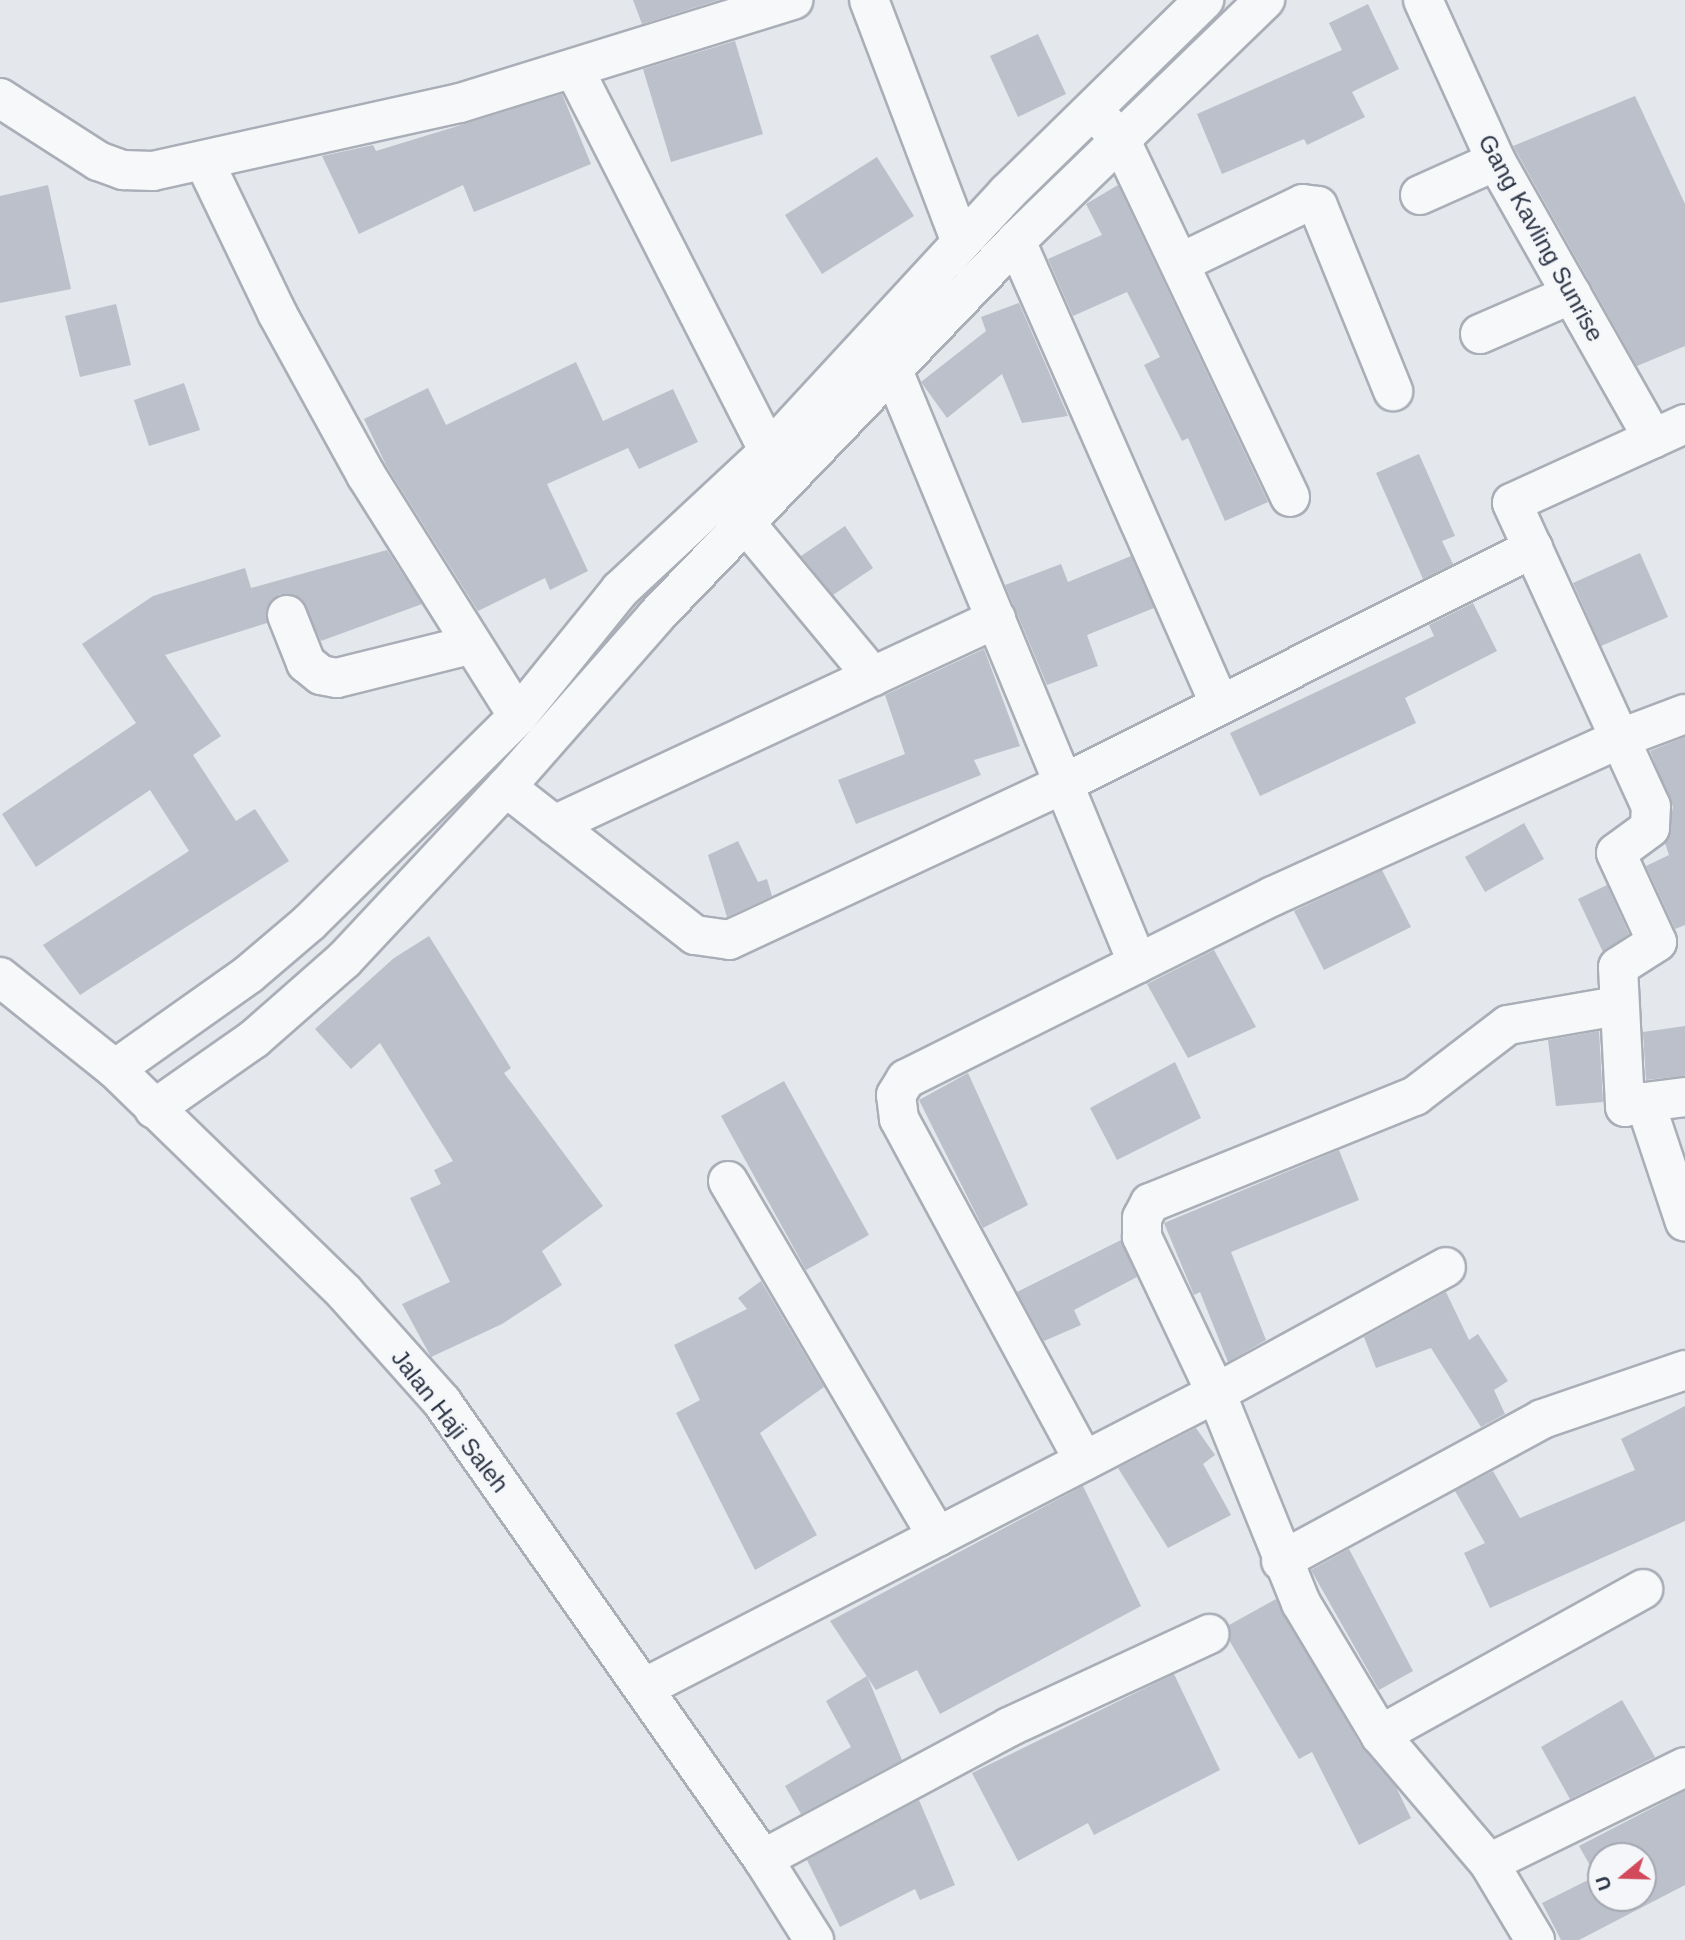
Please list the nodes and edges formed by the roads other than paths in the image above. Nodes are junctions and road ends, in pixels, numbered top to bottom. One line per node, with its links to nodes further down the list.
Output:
1 (793, 0): 6 (street)
2 (869, 0): 14 (street)
3 (1204, 0): 9 (street)
4 (1265, 0): 9 (street)
5 (1423, 0): 11 (street, Gang Kavling Sunrise)
6 (741, 10): 7 (street)
7 (574, 69): 10 (street); 21 (street)
8 (0, 98): 10 (street)
9 (1106, 125): 13 (street); 14 (street); 15 (street)
10 (204, 161): 28 (street)
11 (1496, 161): 12 (street); 16 (street, Gang Kavling Sunrise)
12 (1420, 195)
13 (1016, 241): 18 (street); 30 (street)
14 (961, 242): 21 (street)
15 (1180, 263): 19 (street); 22 (street)
16 (1572, 294): 17 (street); 20 (street, Gang Kavling Sunrise)
17 (1480, 334)
18 (894, 373): 23 (street); 27 (street)
19 (1392, 391)
20 (1669, 432): 24 (street)
21 (769, 451): 25 (street)
22 (1290, 497)
23 (747, 526): 25 (street); 29 (street)
24 (1533, 548): 30 (street); 32 (street)
25 (638, 603): 33 (street); 33 (street)
26 (287, 615): 28 (street)
27 (996, 619): 29 (street); 34 (street)
28 (469, 645): 33 (street)
29 (873, 677): 35 (street)
30 (1220, 705): 34 (street)
31 (1685, 714): 32 (street)
32 (1620, 738): 36 (street); 38 (street)
33 (511, 754): 35 (street); 39 (street); 42 (street)
34 (1063, 784): 35 (street); 36 (street)
35 (554, 825)
36 (1138, 964): 48 (street)
37 (0, 977): 39 (street, Jalan Haji Saleh)
38 (1617, 1006): 41 (street); 47 (street)
39 (115, 1069): 42 (street, Jalan Haji Saleh)
40 (1685, 1097): 41 (street)
41 (1645, 1102): 44 (street)
42 (154, 1109): 53 (street, Jalan Haji Saleh)
43 (729, 1181): 49 (street)
44 (1685, 1222)
45 (1446, 1267): 47 (street)
46 (1685, 1370): 50 (street)
47 (1216, 1393): 48 (street); 50 (street)
48 (1084, 1461): 49 (street)
49 (938, 1536): 53 (street)
50 (1281, 1561): 54 (street)
51 (1643, 1589): 54 (street)
52 (1209, 1634): 56 (street)
53 (644, 1688): 56 (street, Jalan Haji Saleh)
54 (1380, 1735): 57 (street)
55 (1685, 1766): 57 (street)
56 (763, 1859): 58 (street, Jalan Haji Saleh)
57 (1489, 1863): 59 (street)
58 (814, 1940)
59 (1535, 1940)

